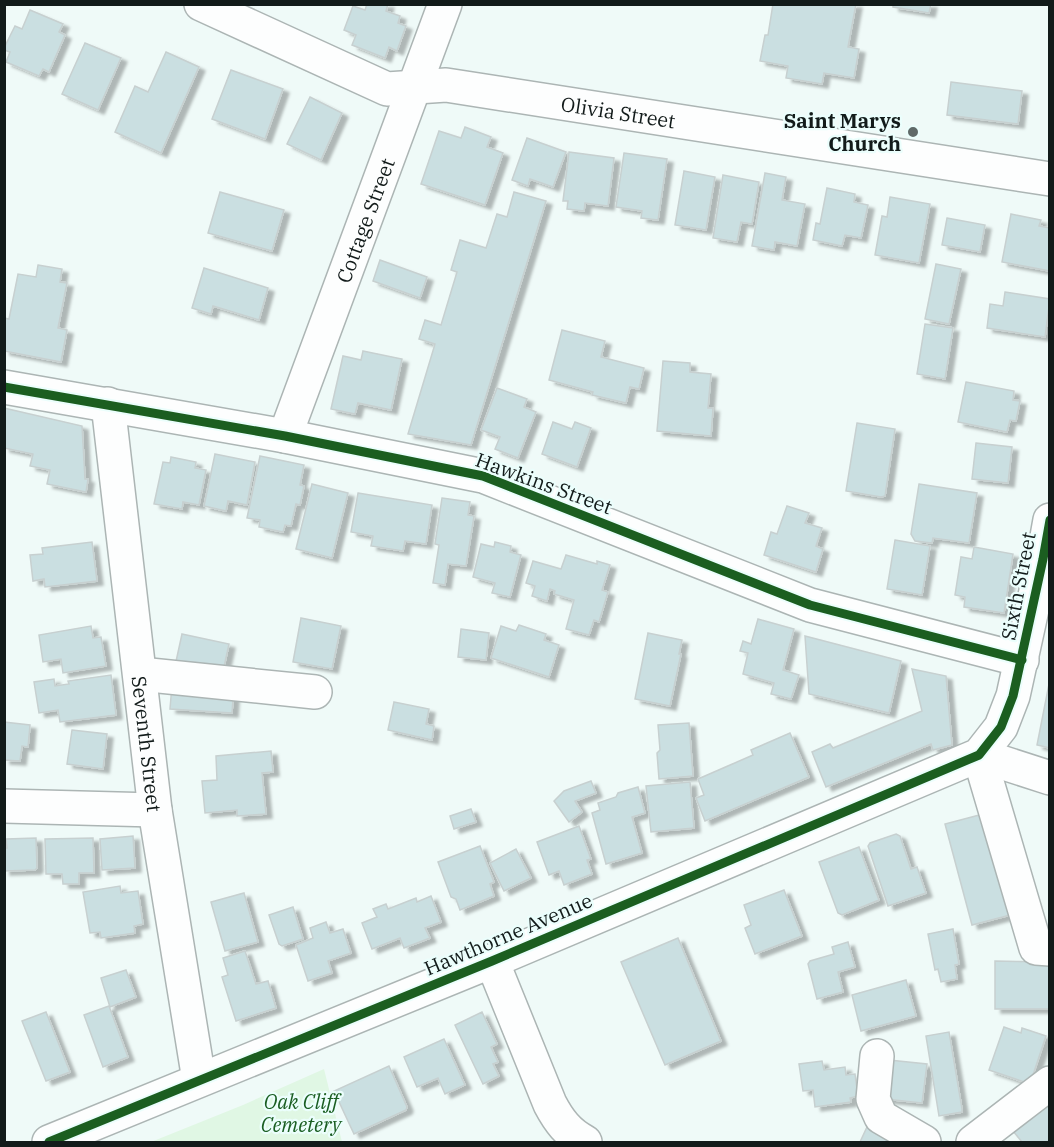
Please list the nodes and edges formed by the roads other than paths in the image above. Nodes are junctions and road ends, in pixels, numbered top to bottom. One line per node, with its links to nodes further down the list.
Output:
1 (201, 4): 3 (street, Olivia Street)
2 (445, 4): 3 (street, Cottage Street)
3 (414, 88): 4 (street, Olivia Street); 7 (street, Cottage Street)
4 (1050, 179)
5 (4, 387): 6 (street, Hawkins Street)
6 (108, 404): 7 (street, Hawkins Street); 10 (street, Seventh Street)
7 (285, 436): 9 (street, Hawkins Street)
8 (1049, 522): 9 (street, Sixth Street)
9 (1022, 660): 12 (street, Sixth Street)
10 (140, 674): 11 (street); 15 (street, Seventh Street)
11 (315, 692)
12 (979, 755): 13 (street); 16 (street); 17 (street, Hawthorne Avenue)
13 (1050, 778)
14 (4, 806): 15 (street)
15 (155, 810): 19 (street, Seventh Street)
16 (1043, 949)
17 (492, 961): 19 (street, Hawthorne Avenue); 22 (street)
18 (877, 1056): 23 (street)
19 (199, 1080): 21 (street, Hawthorne Avenue)
20 (1050, 1083): 24 (street)
21 (62, 1140)
22 (585, 1143)
23 (924, 1143)
24 (973, 1143)

